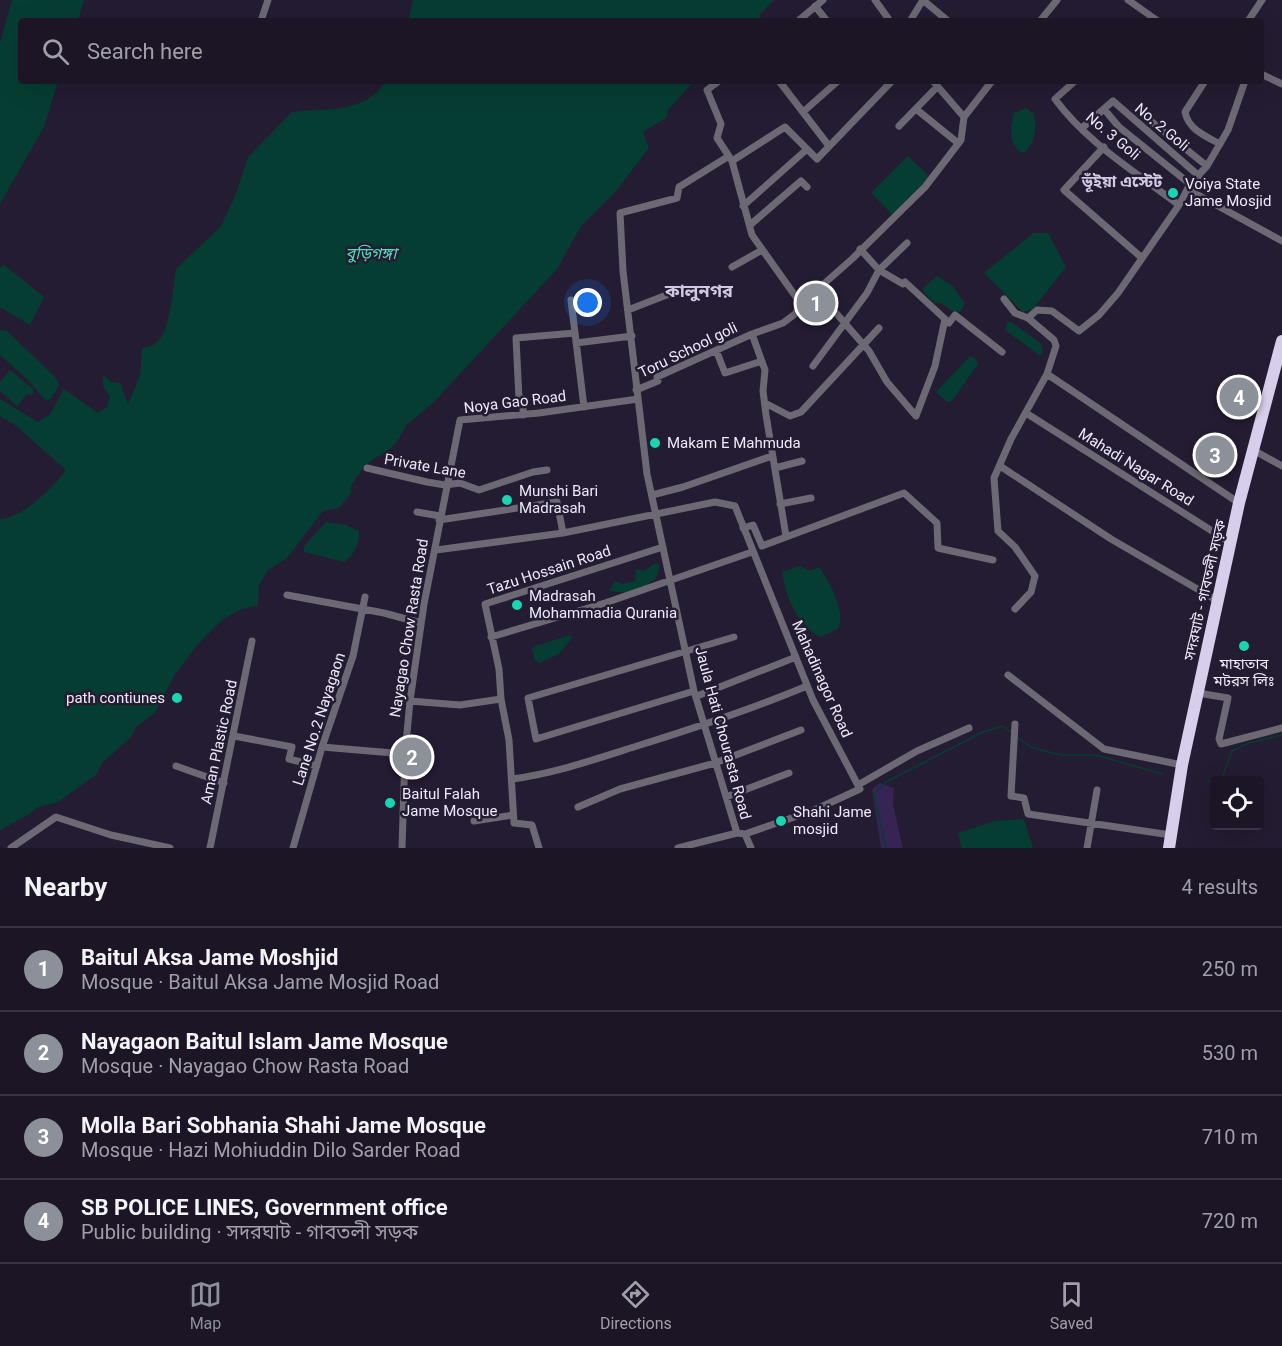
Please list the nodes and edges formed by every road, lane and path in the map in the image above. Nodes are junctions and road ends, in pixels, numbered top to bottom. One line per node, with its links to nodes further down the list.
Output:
1 (268, 0): 8 (street)
2 (823, 0): 7 (street)
3 (875, 0): 11 (street)
4 (1057, 0): 14 (street)
5 (1128, 0): 15 (street)
6 (1262, 0): 16 (street)
7 (815, 6): 9 (street); 10 (street)
8 (262, 18)
9 (801, 18)
10 (825, 18)
11 (889, 18)
12 (912, 18): 13 (street)
13 (944, 18)
14 (1042, 18)
15 (1154, 18)
16 (1250, 18)
17 (1264, 75): 28 (street)
18 (715, 84): 42 (street)
19 (781, 84): 32 (street)
20 (835, 84): 32 (street)
21 (882, 84): 29 (street)
22 (889, 84): 29 (street)
23 (935, 84): 30 (street); 34 (street)
24 (990, 84): 34 (street)
25 (1072, 84): 36 (street, No. 3 Goli)
26 (1203, 84): 38 (street)
27 (1244, 84): 38 (street)
28 (1282, 84)
29 (885, 88): 39 (street)
30 (916, 109): 35 (street); 37 (street)
31 (1104, 109): 36 (street); 44 (street, No. 2 Goli); 46 (street)
32 (803, 112): 39 (street)
33 (1142, 114): 43 (street)
34 (964, 117): 37 (street)
35 (900, 126)
36 (1082, 128): 40 (street, No. 3 Goli)
37 (958, 143): 52 (street, Toru School goli)
38 (1220, 144): 43 (street)
39 (829, 146): 41 (street)
40 (1104, 147): 47 (street, No. 3 Goli); 54 (street)
41 (806, 150): 42 (street); 48 (street)
42 (731, 159): 48 (street); 62 (street, Jaula Hati Chourasta Road)
43 (1207, 166): 44 (street)
44 (1199, 176): 46 (street)
45 (807, 187): 49 (street)
46 (1190, 187): 47 (street); 50 (street)
47 (1179, 205): 54 (street)
48 (744, 206): 49 (street)
49 (750, 225): 53 (street)
50 (1282, 240)
51 (907, 243): 56 (street)
52 (860, 249): 56 (street); 57 (street, Toru School goli)
53 (762, 250): 55 (street); 61 (street)
54 (1142, 258): 63 (street)
55 (732, 267)
56 (879, 270): 64 (street); 65 (street)
57 (816, 290): 61 (street, Toru School goli); 65 (street)
58 (669, 294): 62 (street)
59 (571, 300): 67 (street)
60 (1004, 300): 63 (street)
61 (801, 304): 68 (street, Toru School goli)
62 (628, 310): 69 (street, Jaula Hati Chourasta Road)
63 (1028, 318): 77 (street)
64 (945, 319): 72 (street); 74 (street)
65 (845, 323): 72 (street); 76 (street)
66 (879, 328): 72 (street)
67 (575, 333): 71 (street); 83 (street)
68 (752, 334): 73 (street, Toru School goli); 75 (street)
69 (632, 336): 71 (street); 78 (street, Jaula Hati Chourasta Road)
70 (1282, 340): 86 (highway, সদরঘাট - গাবতলী সড়ক)
71 (576, 342): 81 (street)
72 (864, 345): 80 (street)
73 (716, 350): 75 (street); 78 (street, Toru School goli)
74 (1002, 352)
75 (762, 361): 80 (street)
76 (813, 366)
77 (1047, 374): 82 (street); 97 (street)
78 (636, 390): 79 (street, Jaula Hati Chourasta Road)
79 (638, 399): 81 (street, Noya Gao Road); 95 (street, Jaula Hati Chourasta Road)
80 (765, 403): 84 (street)
81 (584, 407): 83 (street, Noya Gao Road)
82 (1026, 413): 89 (street); 105 (street, Mahadi Nagar Road)
83 (523, 415): 94 (street, Noya Gao Road)
84 (770, 442): 85 (street); 87 (street)
85 (756, 445)
86 (1255, 451): 90 (street); 97 (highway, সদরঘাট - গাবতলী সড়ক)
87 (772, 456): 92 (street); 95 (street)
88 (802, 461): 92 (street)
89 (1000, 466): 113 (street); 114 (street)
90 (1282, 466)
91 (367, 468): 94 (street, Private Lane)
92 (775, 468): 98 (street)
93 (548, 470): 94 (street, Private Lane)
94 (445, 485): 101 (street, Nayagao Chow Rasta Road)
95 (652, 495): 100 (street, Jaula Hati Chourasta Road)
96 (811, 498): 98 (street)
97 (1239, 503): 105 (highway, সদরঘাট - গাবতলী সড়ক)
98 (780, 504): 104 (street)
99 (417, 512): 101 (street)
100 (657, 515): 102 (street, Mahadinagor Road); 103 (street); 106 (street, Jaula Hati Chourasta Road)
101 (439, 518): 103 (street); 107 (street, Nayagao Chow Rasta Road)
102 (743, 528): 104 (street); 108 (street, Mahadinagor Road)
103 (562, 533): 107 (street)
104 (786, 536): 109 (street)
105 (1231, 543): 113 (highway, সদরঘাট - গাবতলী সড়ক)
106 (663, 547): 110 (street, Jaula Hati Chourasta Road); 117 (street, Tazu Hossain Road)
107 (436, 550): 116 (street, Nayagao Chow Rasta Road)
108 (752, 552): 110 (street); 121 (street, Mahadinagor Road)
109 (993, 560)
110 (671, 580): 117 (street); 120 (street, Jaula Hati Chourasta Road)
111 (287, 595): 115 (street)
112 (365, 597): 115 (street, Lane No.2 Nayagaon)
113 (1218, 601): 125 (highway, সদরঘাট - গাবতলী সড়ক)
114 (1015, 609)
115 (363, 611): 116 (street); 134 (street, Lane No.2 Nayagaon)
116 (421, 623): 127 (street, Nayagao Chow Rasta Road)
117 (491, 637): 126 (street, Tazu Hossain Road)
118 (734, 637): 120 (street)
119 (252, 641): 133 (street, Aman Plastic Road)
120 (685, 650): 124 (street, Jaula Hati Chourasta Road); 124 (street)
121 (796, 657): 123 (street, Mahadinagor Road); 124 (street)
122 (1008, 675): 137 (street)
123 (807, 686): 128 (street); 143 (street, Mahadinagor Road)
124 (696, 693): 128 (street, Jaula Hati Chourasta Road)
125 (1197, 693): 130 (street); 137 (highway, সদরঘাট - গাবতলী সড়ক)
126 (501, 699): 127 (street); 141 (street, Tazu Hossain Road)
127 (410, 701): 135 (street, Nayagao Chow Rasta Road)
128 (705, 723): 136 (street, Jaula Hati Chourasta Road); 141 (street)
129 (1014, 726): 149 (street)
130 (1282, 728)
131 (969, 729): 143 (street)
132 (801, 730): 136 (street)
133 (234, 736): 139 (street); 142 (street, Aman Plastic Road)
134 (322, 747): 135 (street); 139 (street, Lane No.2 Nayagaon)
135 (405, 754): 156 (street, Nayagao Chow Rasta Road)
136 (715, 764): 145 (street, Jaula Hati Chourasta Road); 146 (street)
137 (1182, 765): 151 (highway, সদরঘাট - গাবতলী সড়ক)
138 (176, 766): 142 (street)
139 (317, 766): 155 (street, Lane No.2 Nayagaon)
140 (789, 773): 145 (street)
141 (512, 779): 147 (street, Tazu Hossain Road)
142 (224, 783): 154 (street, Aman Plastic Road)
143 (859, 787): 150 (street)
144 (1097, 790): 149 (street)
145 (726, 797): 150 (street, Jaula Hati Chourasta Road)
146 (578, 807)
147 (513, 815): 148 (street); 157 (street)
148 (474, 821)
149 (1090, 822): 151 (street); 160 (street)
150 (741, 833): 158 (street); 159 (street, Jaula Hati Chourasta Road)
151 (1171, 835): 161 (highway, সদরঘাট - গাবতলী সড়ক)
152 (11, 848): 153 (street)
153 (170, 848)
154 (210, 848)
155 (293, 848)
156 (402, 848)
157 (539, 848)
158 (678, 848)
159 (751, 848)
160 (1087, 848)
161 (1169, 848)

